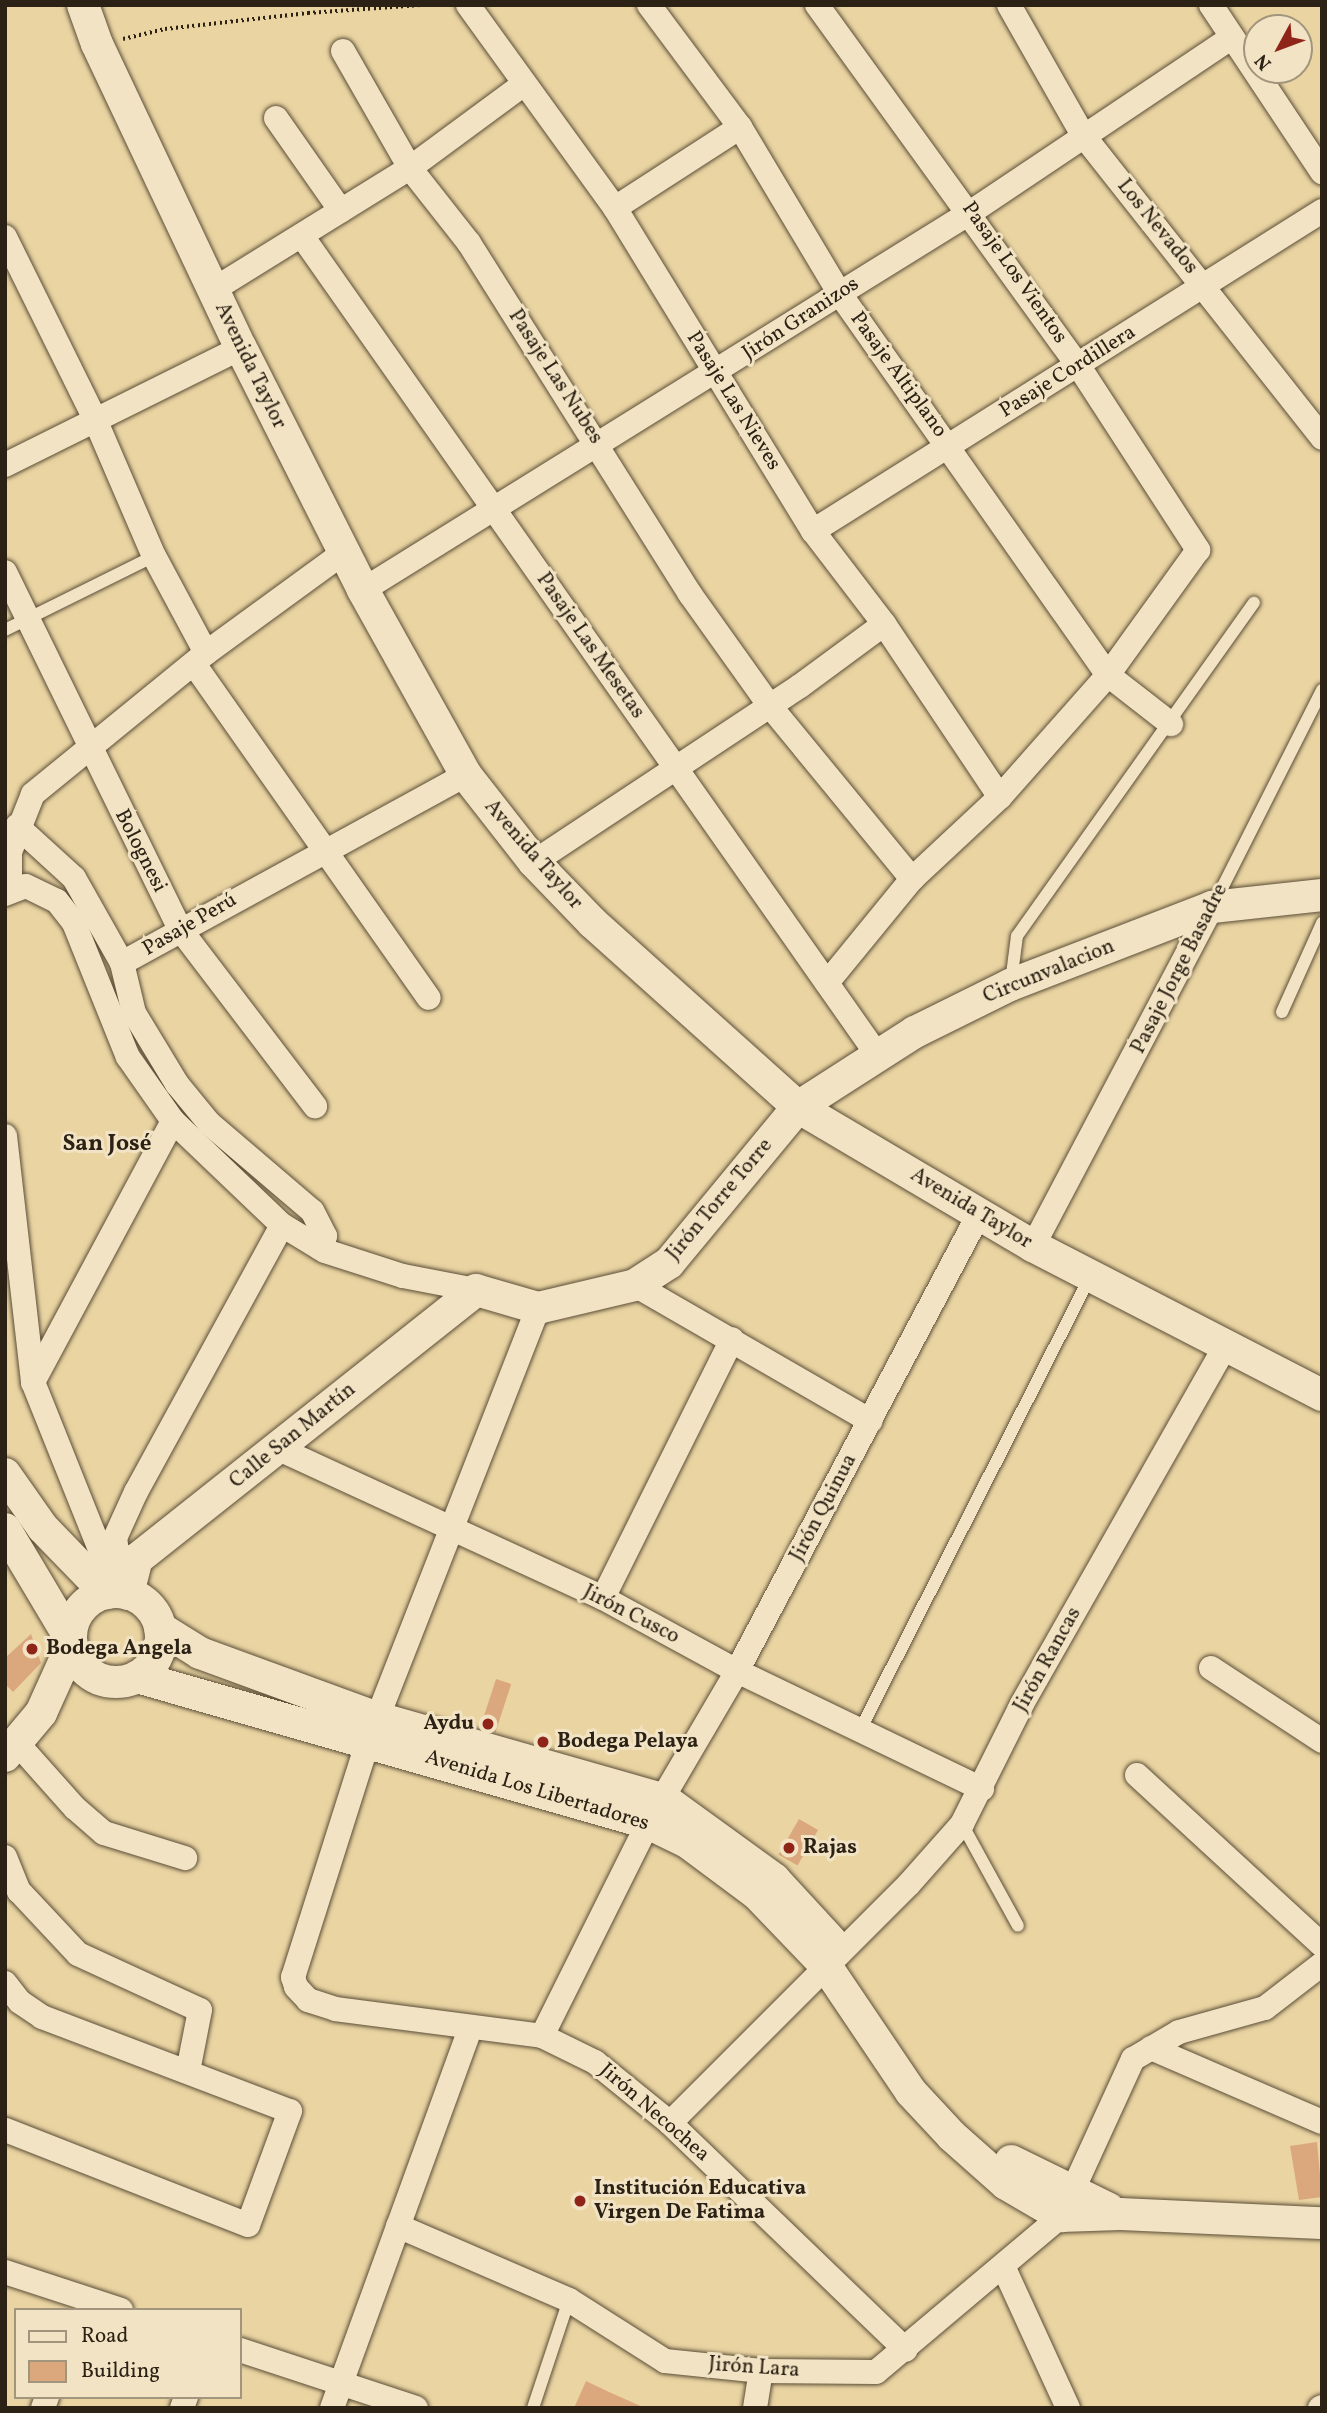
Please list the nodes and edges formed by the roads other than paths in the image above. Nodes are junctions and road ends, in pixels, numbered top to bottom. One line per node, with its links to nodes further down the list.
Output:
1 (83, 5): 22 (street, Avenida Taylor)
2 (468, 5): 9 (street, Pasaje Las Nieves)
3 (649, 5): 11 (street, Pasaje Altiplano)
4 (817, 5): 18 (street, Pasaje Los Vientos)
5 (1009, 5): 12 (street, Los Nevados)
6 (1211, 5): 7 (street)
7 (1232, 37): 12 (street, Jirón Granizos); 14 (street)
8 (343, 51): 13 (street, Pasaje Las Nubes)
9 (524, 84): 13 (street); 15 (street, Pasaje Las Nieves)
10 (276, 118): 16 (street)
11 (740, 127): 15 (street); 23 (street, Pasaje Altiplano)
12 (1083, 135): 18 (street, Jirón Granizos); 21 (street, Los Nevados)
13 (410, 168): 16 (street); 29 (street, Pasaje Las Nubes)
14 (1320, 168)
15 (615, 208): 26 (street, Pasaje Las Nieves)
16 (341, 211): 19 (street)
17 (1322, 211): 21 (street, Pasaje Cordillera)
18 (971, 212): 23 (street, Jirón Granizos); 25 (street, Pasaje Los Vientos)
19 (302, 236): 22 (street); 32 (street, Pasaje Las Mesetas)
20 (5, 237): 27 (street)
21 (1206, 288): 25 (street, Pasaje Cordillera); 28 (street, Los Nevados)
22 (213, 290): 24 (street, Avenida Taylor)
23 (840, 294): 26 (street, Jirón Granizos); 30 (street, Pasaje Altiplano)
24 (241, 348): 27 (street); 34 (street, Avenida Taylor)
25 (1078, 365): 30 (street, Pasaje Cordillera); 42 (street, Pasaje Los Vientos)
26 (716, 374): 29 (street, Jirón Granizos); 33 (street, Pasaje Las Nieves)
27 (94, 418): 31 (street); 35 (street)
28 (1322, 439)
29 (597, 444): 32 (street, Jirón Granizos); 44 (street, Pasaje Las Nubes)
30 (949, 446): 33 (street, Pasaje Cordillera); 42 (street, Pasaje Altiplano)
31 (5, 465)
32 (493, 507): 37 (street, Jirón Granizos); 47 (street, Pasaje Las Mesetas)
33 (813, 531): 39 (street, Pasaje Las Nieves)
34 (344, 553): 37 (street, Avenida Taylor); 41 (street)
35 (155, 556): 40 (lane); 41 (street)
36 (5, 572): 40 (street, Bolognesi)
37 (363, 590): 48 (street, Avenida Taylor)
38 (1254, 603): 45 (lane)
39 (884, 624): 44 (street); 49 (street, Pasaje Las Nieves)
40 (15, 625): 46 (street, Bolognesi)
41 (200, 659): 46 (street); 51 (street)
42 (1108, 675): 45 (street, Pasaje Altiplano); 49 (street)
43 (1322, 690): 56 (lane, Pasaje Jorge Basadre)
44 (770, 706): 47 (street); 53 (street, Pasaje Las Nubes)
45 (1171, 724): 61 (lane)
46 (88, 748): 50 (street); 58 (street, Bolognesi)
47 (676, 768): 52 (street); 60 (street, Pasaje Las Mesetas)
48 (466, 775): 51 (street, Pasaje Perú); 52 (street, Avenida Taylor)
49 (1000, 797): 53 (street)
50 (17, 827): 54 (street); 59 (street)
51 (325, 850): 58 (street, Pasaje Perú); 62 (street)
52 (534, 862): 66 (street, Avenida Taylor)
53 (912, 879): 60 (street)
54 (8, 892): 67 (street)
55 (1322, 895): 56 (street, Circunvalacion)
56 (1212, 907): 61 (street, Circunvalacion); 71 (street, Pasaje Jorge Basadre)
57 (1322, 923): 63 (lane)
58 (180, 929): 59 (street, Pasaje Perú); 65 (street, Bolognesi)
59 (122, 963): 72 (street, Pasaje Perú)
60 (827, 983): 64 (street, Pasaje Las Mesetas)
61 (1010, 985): 64 (street, Circunvalacion)
62 (429, 998)
63 (1282, 1012)
64 (878, 1056): 66 (street, Circunvalacion)
65 (315, 1106)
66 (798, 1107): 69 (street, Avenida Taylor); 74 (street, Jirón Torre Torre)
67 (173, 1121): 70 (street); 79 (street)
68 (5, 1136): 79 (street)
69 (979, 1214): 71 (street, Avenida Taylor); 81 (street, Jirón Quinua)
70 (282, 1225): 72 (street); 86 (street)
71 (1033, 1246): 73 (street, Avenida Taylor)
72 (320, 1248): 75 (street)
73 (1090, 1277): 78 (street, Avenida Taylor); 98 (lane)
74 (635, 1285): 76 (street); 77 (street)
75 (476, 1290): 76 (street); 82 (street, Calle San Martín)
76 (538, 1308): 85 (street, Jirón Necochea)
77 (732, 1339): 81 (street); 87 (street)
78 (1226, 1345): 80 (street, Avenida Taylor); 102 (street, Jirón Rancas)
79 (33, 1382): 86 (street)
80 (1322, 1395)
81 (871, 1421): 92 (street, Jirón Quinua)
82 (277, 1448): 85 (street, Jirón Cusco); 86 (street, Calle San Martín)
83 (5, 1474): 86 (street)
84 (5, 1529): 89 (street)
85 (450, 1531): 87 (street, Jirón Cusco); 97 (street, Jirón Necochea)
86 (119, 1593): 88 (street); 89 (street)
87 (603, 1598): 92 (street, Jirón Cusco)
88 (160, 1628): 90 (street, Avenida Los Libertadores); 93 (street)
89 (71, 1643): 94 (street); 96 (street)
90 (241, 1668): 95 (street); 97 (street, Avenida Los Libertadores)
91 (1211, 1668): 99 (street)
92 (737, 1671): 98 (street, Jirón Cusco); 103 (street, Jirón Quinua)
93 (137, 1677): 94 (street); 95 (street, Avenida Los Libertadores)
94 (105, 1681): 96 (street)
95 (230, 1701): 97 (street, Avenida Los Libertadores)
96 (41, 1713): 100 (street)
97 (373, 1729): 103 (street, Avenida Los Libertadores); 113 (street, Jirón Necochea)
98 (860, 1730): 102 (street, Jirón Cusco)
99 (1322, 1741)
100 (11, 1749): 106 (street)
101 (1137, 1775): 109 (street)
102 (982, 1789): 104 (street, Jirón Rancas)
103 (657, 1811): 110 (street, Avenida Los Libertadores); 114 (street, Jirón Quinua)
104 (962, 1824): 108 (lane); 110 (street, Jirón Rancas)
105 (5, 1857): 107 (street)
106 (185, 1858)
107 (12, 1897): 116 (street)
108 (1018, 1926)
109 (1322, 1945)
110 (834, 1959): 118 (street, Jirón Rancas); 120 (street, Avenida Los Libertadores)
111 (1322, 1964): 115 (street)
112 (5, 1983): 116 (street)
113 (470, 2029): 114 (street, Jirón Necochea); 122 (street)
114 (542, 2036): 118 (street, Jirón Necochea)
115 (1151, 2048): 117 (street); 120 (street)
116 (188, 2071): 119 (street)
117 (1322, 2122)
118 (670, 2123): 128 (street, Jirón Necochea)
119 (5, 2130)
120 (1066, 2205): 121 (street, Avenida Los Libertadores); 123 (street, Jirón Lara)
121 (1322, 2223)
122 (398, 2227): 125 (street, Jirón Lara); 131 (street)
123 (1003, 2266): 128 (street, Jirón Lara); 136 (street)
124 (5, 2272): 126 (street)
125 (569, 2300): 130 (street, Jirón Lara); 134 (lane)
126 (80, 2303): 127 (street)
127 (109, 2308)
128 (906, 2350): 130 (street, Jirón Lara)
129 (242, 2351): 131 (street)
130 (761, 2371): 135 (street)
131 (341, 2383): 132 (street); 133 (street)
132 (332, 2408)
133 (416, 2408)
134 (533, 2408)
135 (755, 2408)
136 (1068, 2408)

